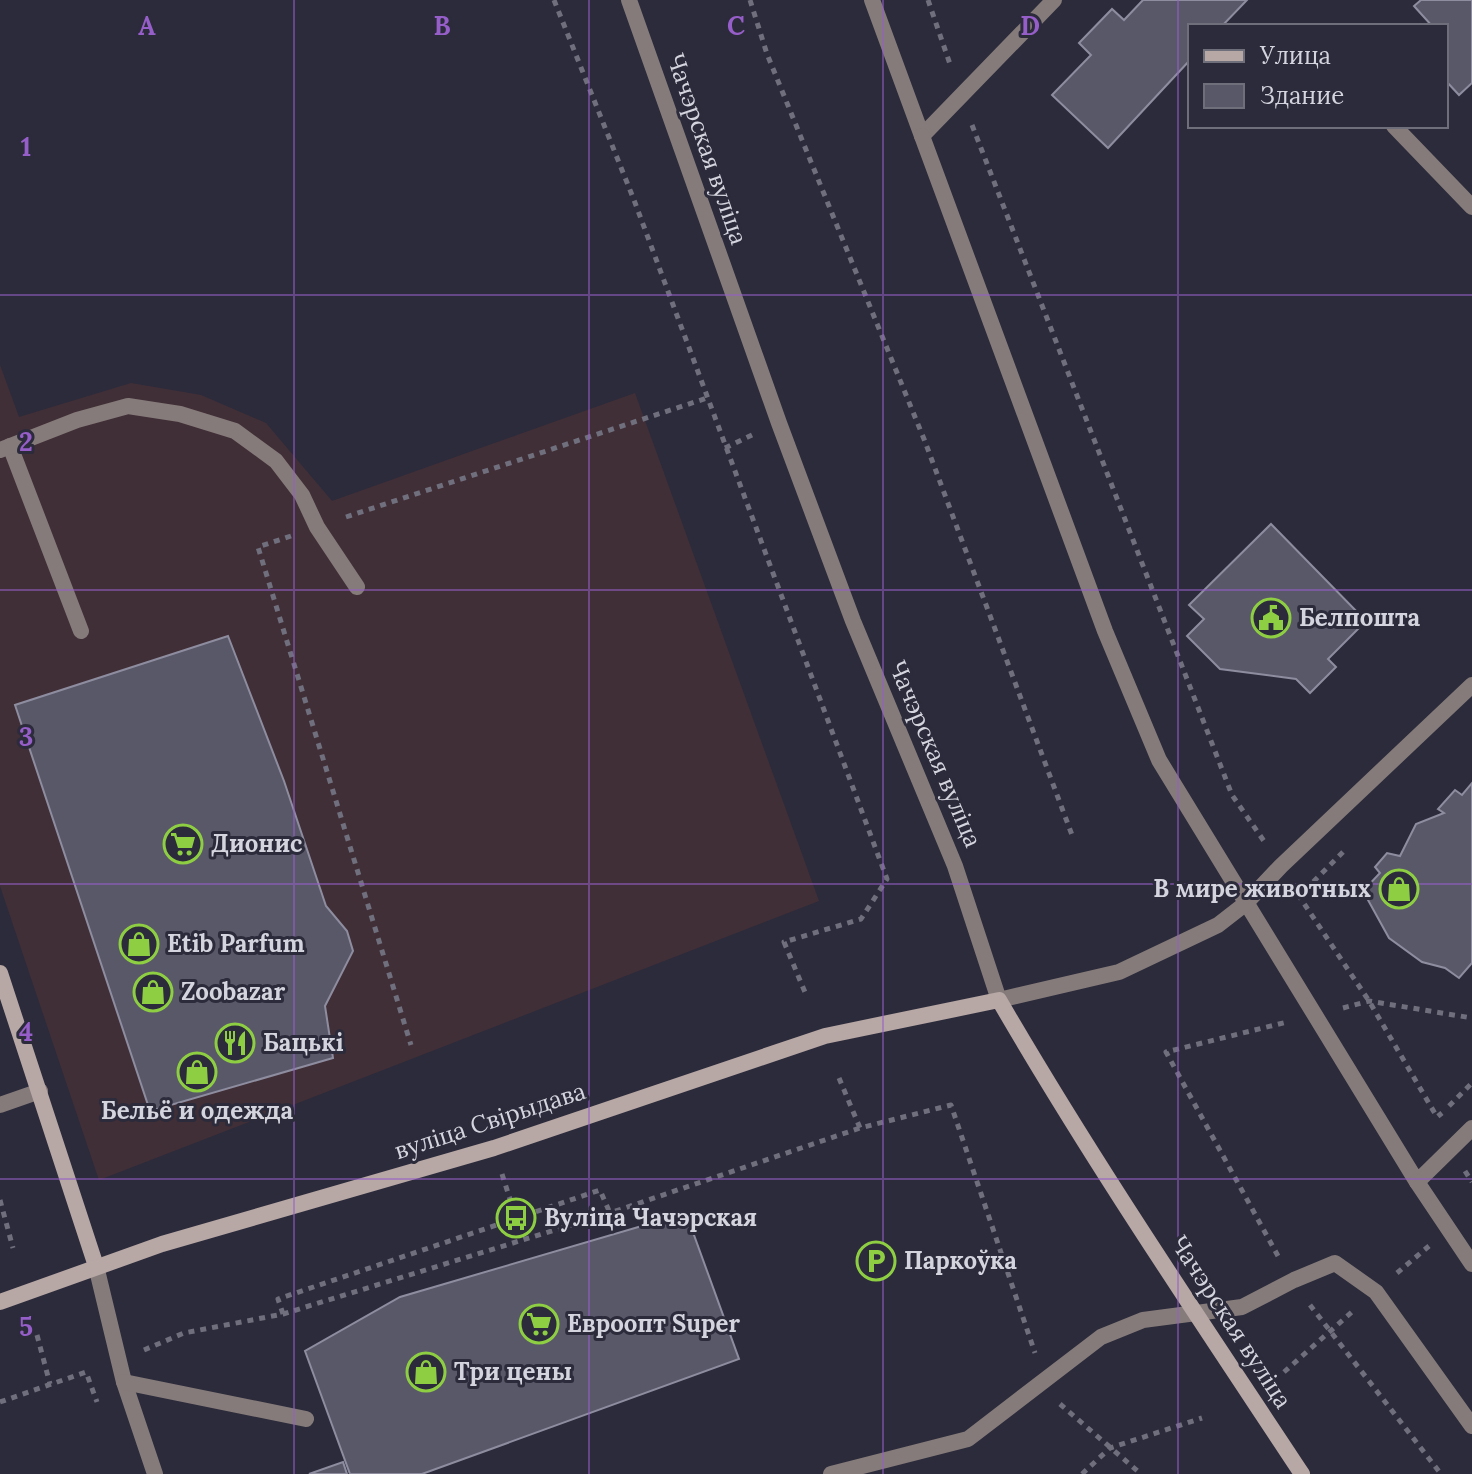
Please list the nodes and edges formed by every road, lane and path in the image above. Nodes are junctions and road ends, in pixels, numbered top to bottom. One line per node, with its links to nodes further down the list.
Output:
1 (554, 0): 11 (path)
2 (629, 0): 24 (street, Чачэрская вуліца)
3 (750, 0): 17 (path)
4 (872, 0): 9 (street)
5 (928, 0): 7 (path)
6 (1054, 0): 7 (street)
7 (961, 96): 9 (street); 19 (path)
8 (1396, 128): 10 (street)
9 (922, 136): 21 (street)
10 (1472, 207)
11 (707, 398): 13 (path); 23 (path)
12 (5, 448): 13 (street); 15 (street)
13 (317, 527): 14 (street); 28 (path)
14 (357, 587)
15 (81, 631)
16 (1472, 685): 19 (street)
17 (1072, 835)
18 (1353, 842): 20 (path)
19 (1281, 866): 20 (path); 21 (street)
20 (1299, 896): 25 (path)
21 (1245, 904): 24 (street); 26 (street)
22 (0, 973): 31 (main road)
23 (807, 997)
24 (999, 1000): 35 (main road, вуліца Свірыдава); 45 (main road, Чачэрская вуліца)
25 (1369, 1001): 26 (path); 27 (path); 30 (path)
26 (1314, 1015): 36 (street); 43 (path)
27 (1472, 1018)
28 (411, 1045)
29 (839, 1078): 33 (path)
30 (1472, 1083)
31 (40, 1091): 32 (street); 42 (main road)
32 (0, 1105)
33 (860, 1128): 38 (path); 49 (path)
34 (1472, 1128): 36 (street)
35 (494, 1148): 39 (path); 42 (main road, вуліца Свірыдава)
36 (1417, 1182): 41 (street)
37 (0, 1200): 40 (path)
38 (610, 1213): 39 (path); 46 (path)
39 (516, 1218): 46 (path)
40 (13, 1248)
41 (1472, 1264)
42 (96, 1266): 44 (main road, вуліца Свірыдава); 50 (street)
43 (1294, 1280): 45 (street); 56 (street); 63 (path)
44 (0, 1302)
45 (1195, 1313): 49 (street); 62 (main road, Чачэрская вуліца)
46 (283, 1314): 48 (path)
47 (37, 1335): 51 (path)
48 (143, 1350)
49 (1045, 1381): 57 (path); 59 (street)
50 (124, 1382): 55 (street); 58 (street)
51 (50, 1384): 52 (path); 53 (path)
52 (0, 1402)
53 (102, 1416)
54 (1202, 1418): 57 (path)
55 (306, 1419)
56 (1472, 1426)
57 (1110, 1448): 60 (path); 61 (path)
58 (155, 1474)
59 (831, 1474)
60 (1082, 1474)
61 (1141, 1474)
62 (1302, 1474)
63 (1441, 1474)

